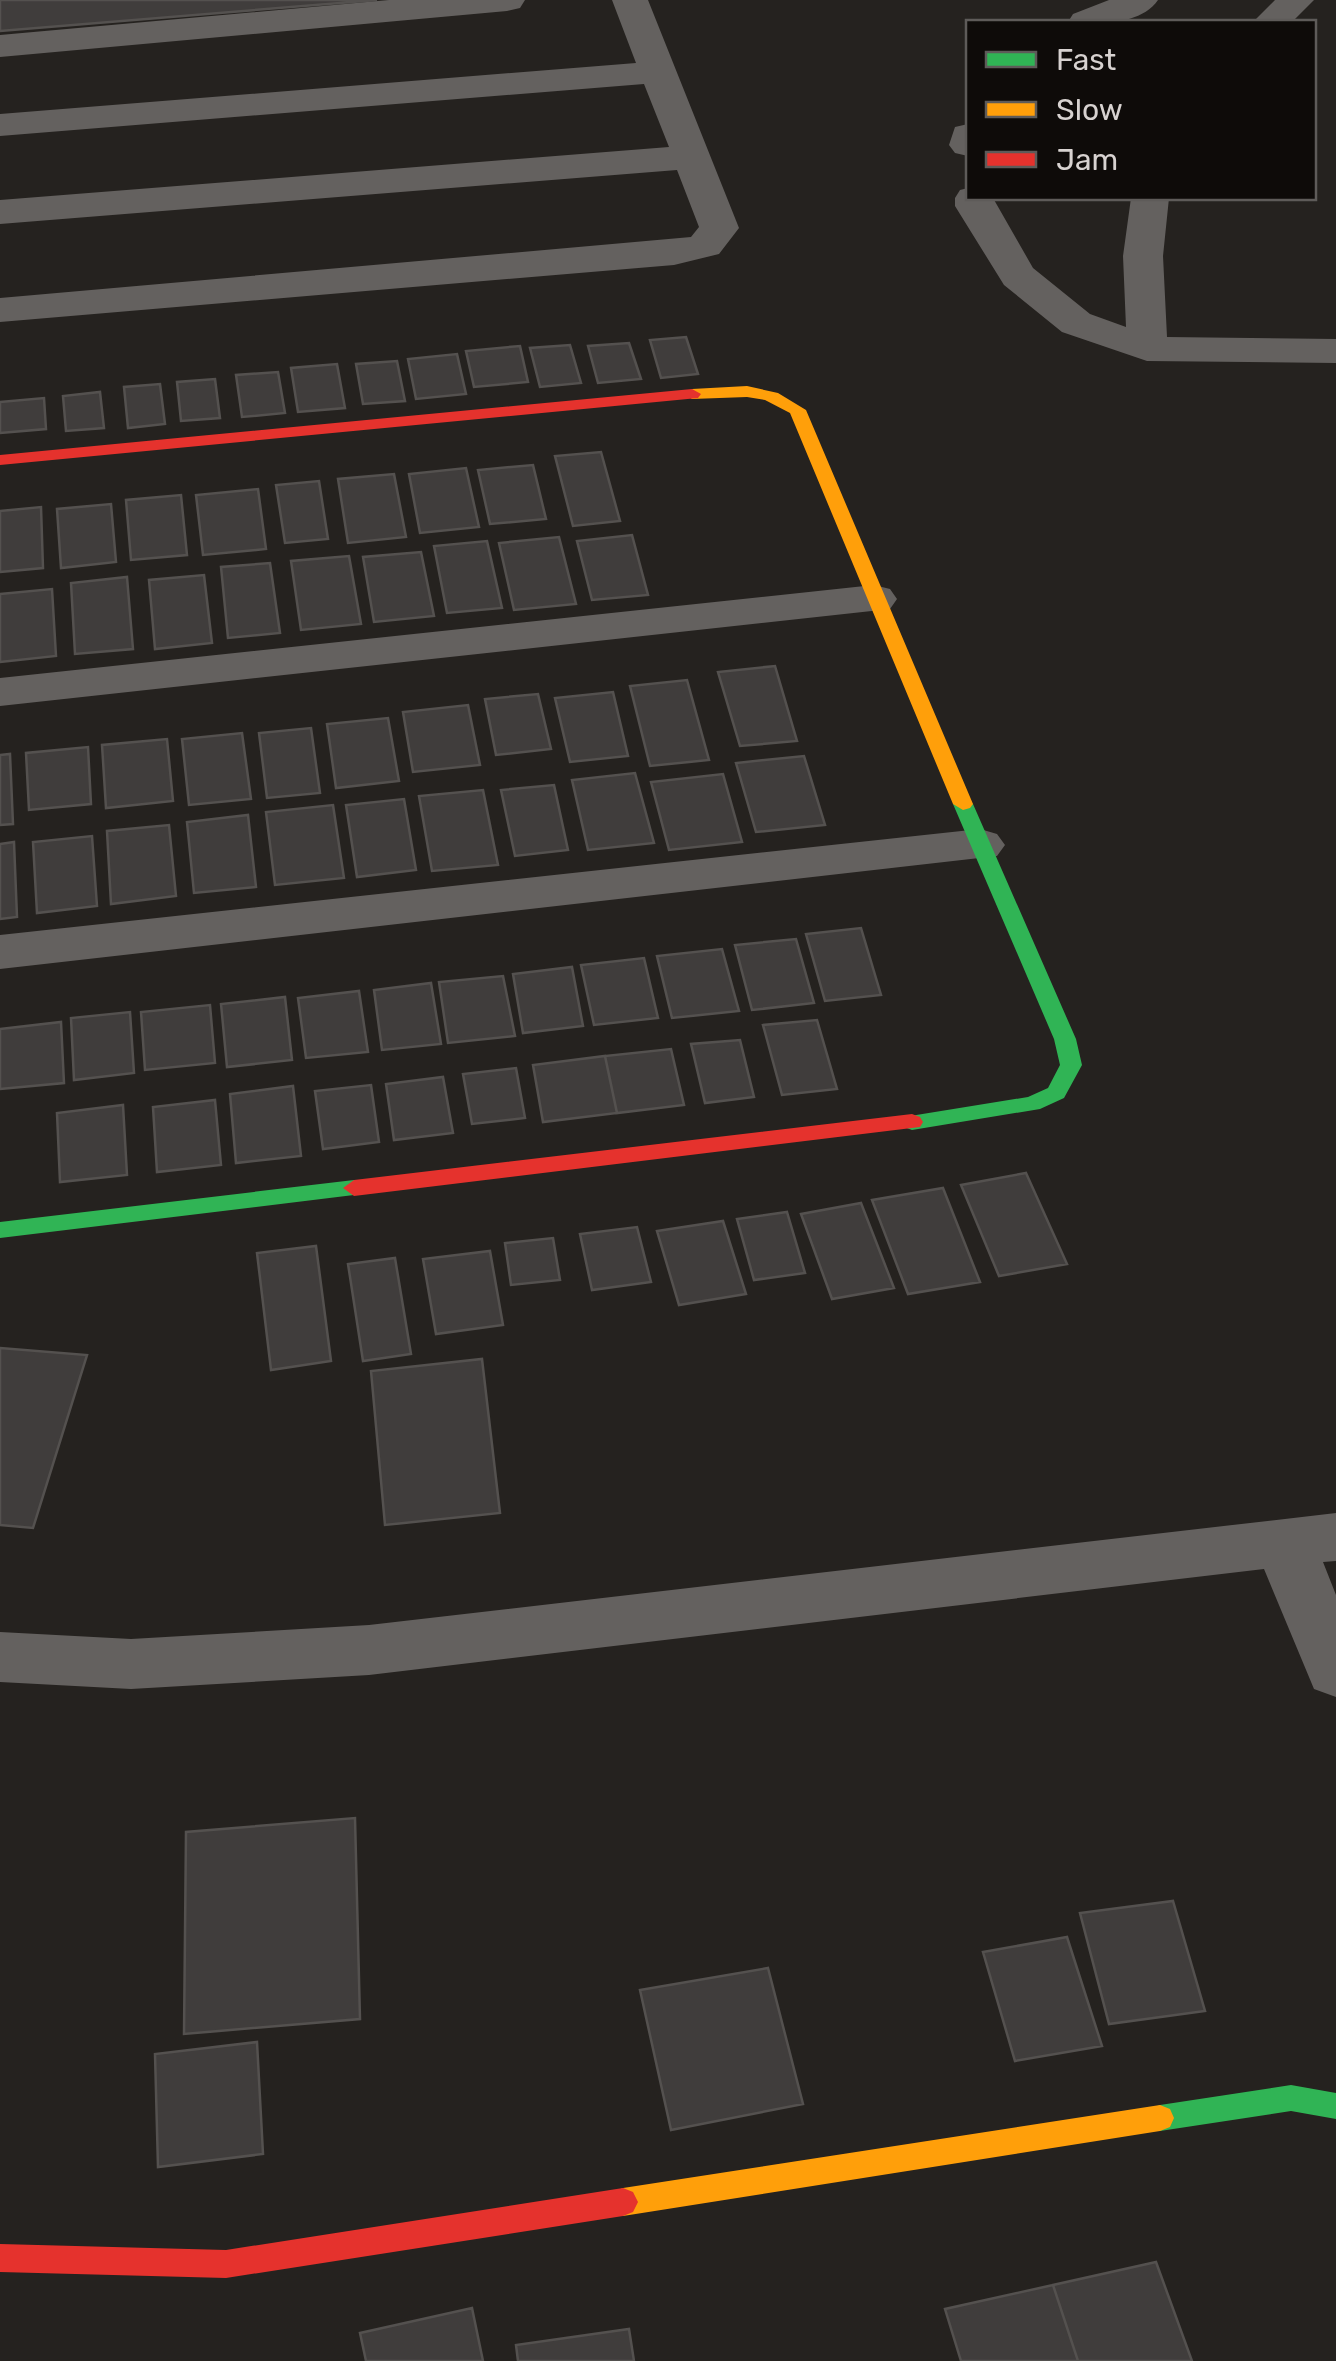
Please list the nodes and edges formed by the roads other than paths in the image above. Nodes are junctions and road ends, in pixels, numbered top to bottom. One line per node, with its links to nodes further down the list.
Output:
1 (507, 0): 7 (street)
2 (630, 0): 8 (street)
3 (1140, 0): 5 (street)
4 (1296, 0): 6 (street)
5 (1091, 20)
6 (1272, 20)
7 (0, 46)
8 (657, 72): 9 (street); 10 (street)
9 (0, 125)
10 (693, 157): 13 (street); 14 (street)
11 (974, 200): 15 (street)
12 (1150, 200): 15 (street)
13 (0, 212)
14 (0, 310)
15 (1147, 349): 16 (street)
16 (1336, 351)
17 (0, 460): 18 (street)
18 (874, 599): 19 (street); 20 (street)
19 (0, 692)
20 (980, 845): 21 (street); 22 (street)
21 (0, 952)
22 (0, 1230)
23 (1310, 1540): 24 (street); 25 (street)
24 (0, 1657)
25 (1336, 1671)
26 (1336, 2106): 27 (street)
27 (0, 2258)

